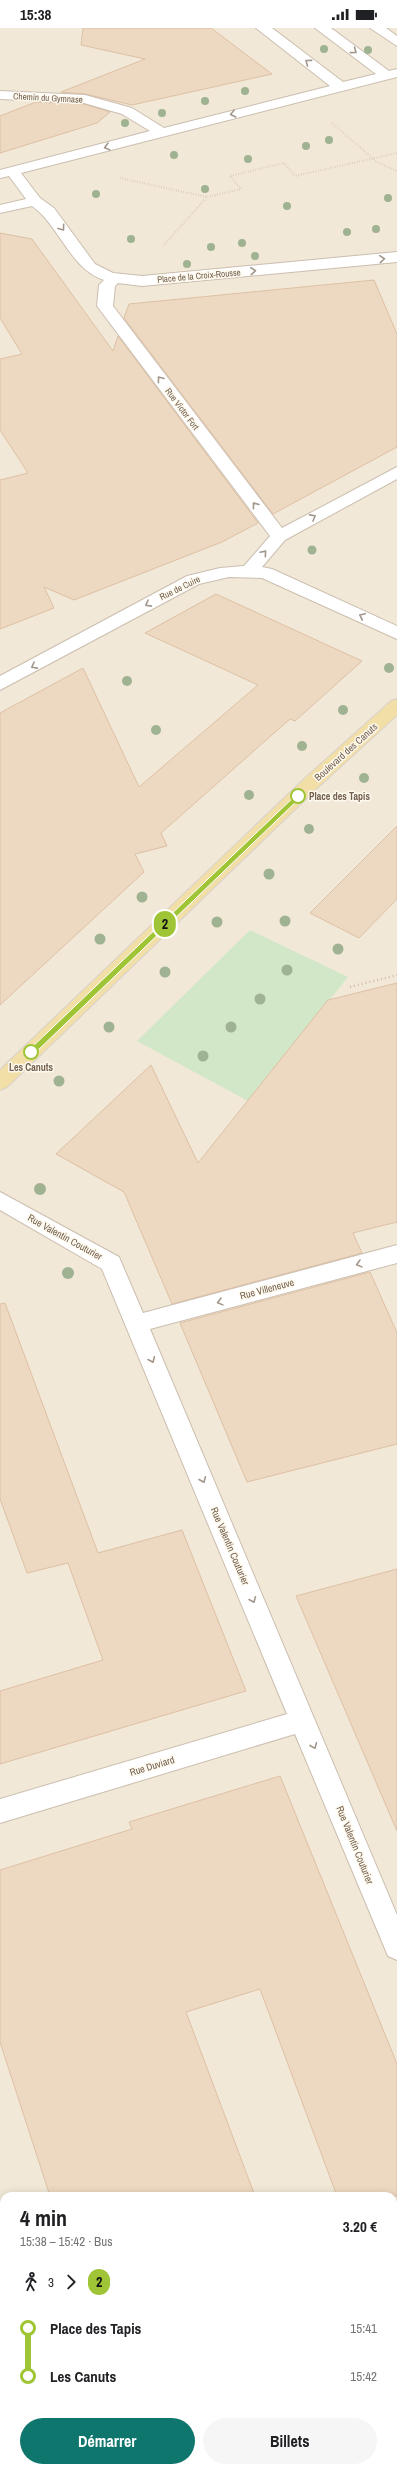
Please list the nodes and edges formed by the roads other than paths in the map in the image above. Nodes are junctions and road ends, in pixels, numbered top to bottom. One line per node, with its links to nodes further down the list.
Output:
1 (263, 28): 6 (street, one-way to 1)
2 (322, 28): 5 (street, one-way to 5)
3 (377, 28): 4 (street)
4 (397, 42)
5 (391, 74): 6 (street, Place de la Croix-Rousse)
6 (338, 86): 8 (street, Place de la Croix-Rousse, one-way to 8)
7 (0, 95): 8 (street, Chemin du Gymnase)
8 (161, 132): 9 (street, Place de la Croix-Rousse, one-way to 9)
9 (6, 173): 10 (street, Place de la Croix-Rousse)
10 (35, 201): 11 (street); 13 (street, Place de la Croix-Rousse, one-way to 13)
11 (0, 209)
12 (397, 257): 13 (street, Place de la Croix-Rousse, one-way to 12)
13 (114, 279): 15 (street, Rue Victor Fort, one-way to 13)
14 (397, 472): 15 (street, one-way to 14)
15 (279, 536): 16 (street, one-way to 15)
16 (250, 570): 17 (street, one-way to 16); 18 (street, Rue de Cuire, one-way to 18)
17 (397, 633)
18 (0, 684)
19 (397, 705): 20 (main road, Boulevard des Canuts)
20 (0, 1082)
21 (0, 1200): 23 (street, Rue Valentin Couturier)
22 (397, 1254): 23 (street, Rue Villeneuve, one-way to 23)
23 (137, 1324): 24 (street, Rue Valentin Couturier, one-way to 24)
24 (303, 1720): 25 (street, Rue Duviard); 26 (street, Rue Valentin Couturier, one-way to 26)
25 (0, 1811)
26 (397, 1947)

